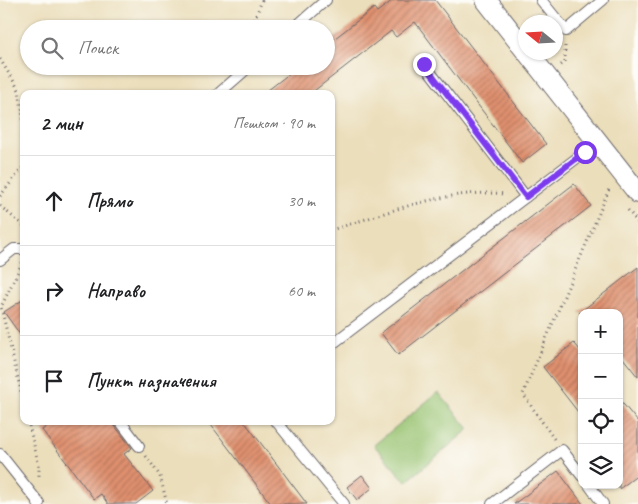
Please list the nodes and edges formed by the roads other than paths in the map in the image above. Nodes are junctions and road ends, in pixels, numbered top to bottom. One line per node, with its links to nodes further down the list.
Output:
1 (326, 0): 5 (lane)
2 (486, 0): 6 (street)
3 (541, 0): 4 (lane)
4 (603, 0)
5 (303, 20)
6 (518, 42)
7 (532, 60): 11 (street)
8 (424, 64): 13 (lane)
9 (240, 75): 10 (lane)
10 (223, 90)
11 (598, 142): 12 (street); 13 (lane)
12 (638, 193)
13 (526, 197): 16 (lane)
14 (20, 249): 15 (lane)
15 (0, 260)
16 (335, 342)
17 (123, 425): 19 (lane)
18 (279, 425): 24 (lane)
19 (139, 446)
20 (0, 454): 23 (lane)
21 (578, 471): 25 (lane)
22 (592, 489): 26 (lane)
23 (39, 504)
24 (344, 504)
25 (492, 504)
26 (603, 504)

